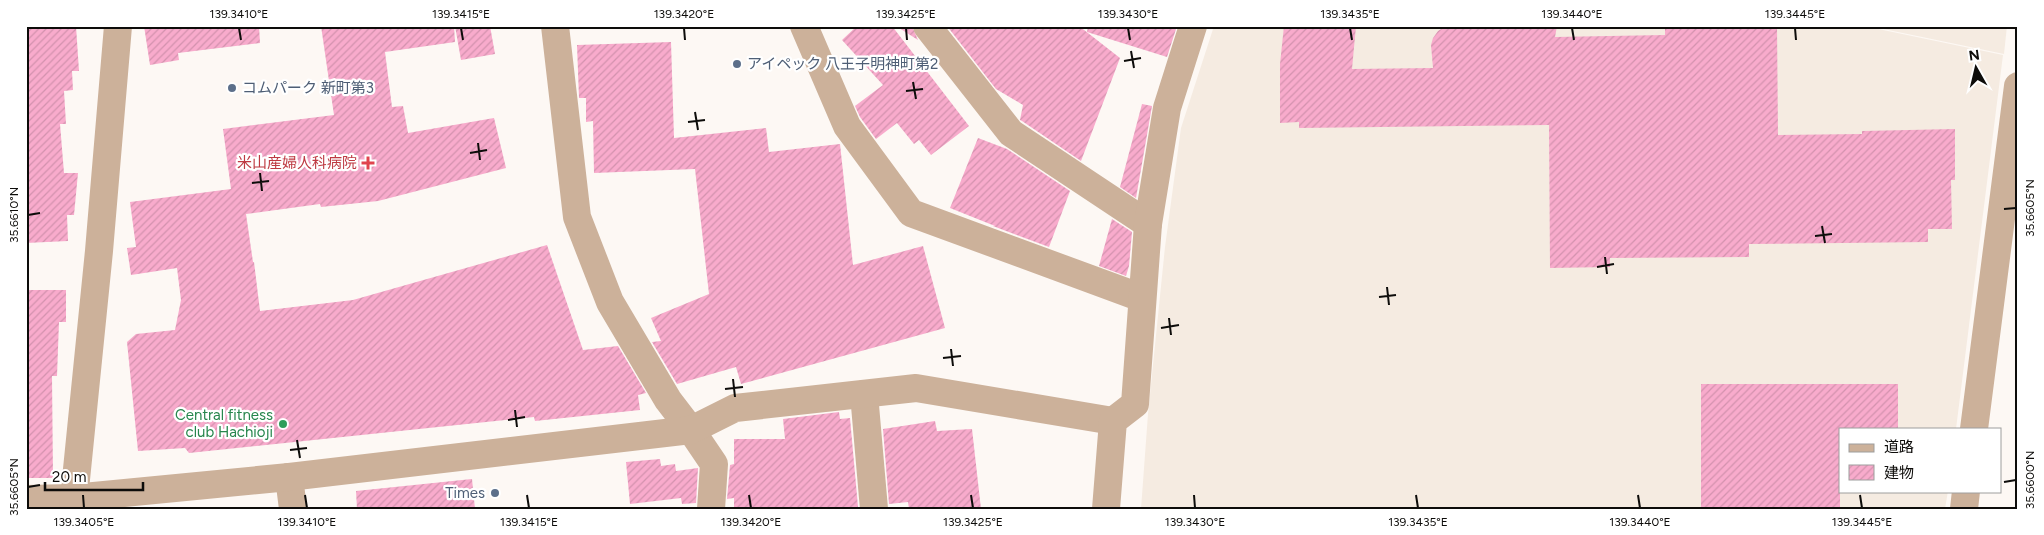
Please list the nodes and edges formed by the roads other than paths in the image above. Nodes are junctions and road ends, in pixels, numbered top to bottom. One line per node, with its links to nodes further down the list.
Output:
1 (118, 26): 17 (street)
2 (555, 26): 13 (street)
3 (804, 26): 9 (street)
4 (927, 26): 8 (street)
5 (1193, 26): 8 (street)
6 (2018, 86): 7 (street)
7 (2015, 128): 12 (street)
8 (1148, 224): 9 (street)
9 (1142, 298): 11 (street)
10 (864, 394): 11 (street); 13 (street); 20 (street)
11 (1113, 421): 21 (street)
12 (1974, 428)
13 (691, 430): 14 (street); 19 (street)
14 (289, 477): 17 (street); 18 (street)
15 (1966, 492): 22 (street)
16 (26, 499): 17 (street)
17 (73, 503)
18 (293, 509)
19 (711, 509)
20 (874, 509)
21 (1106, 509)
22 (1964, 509)

